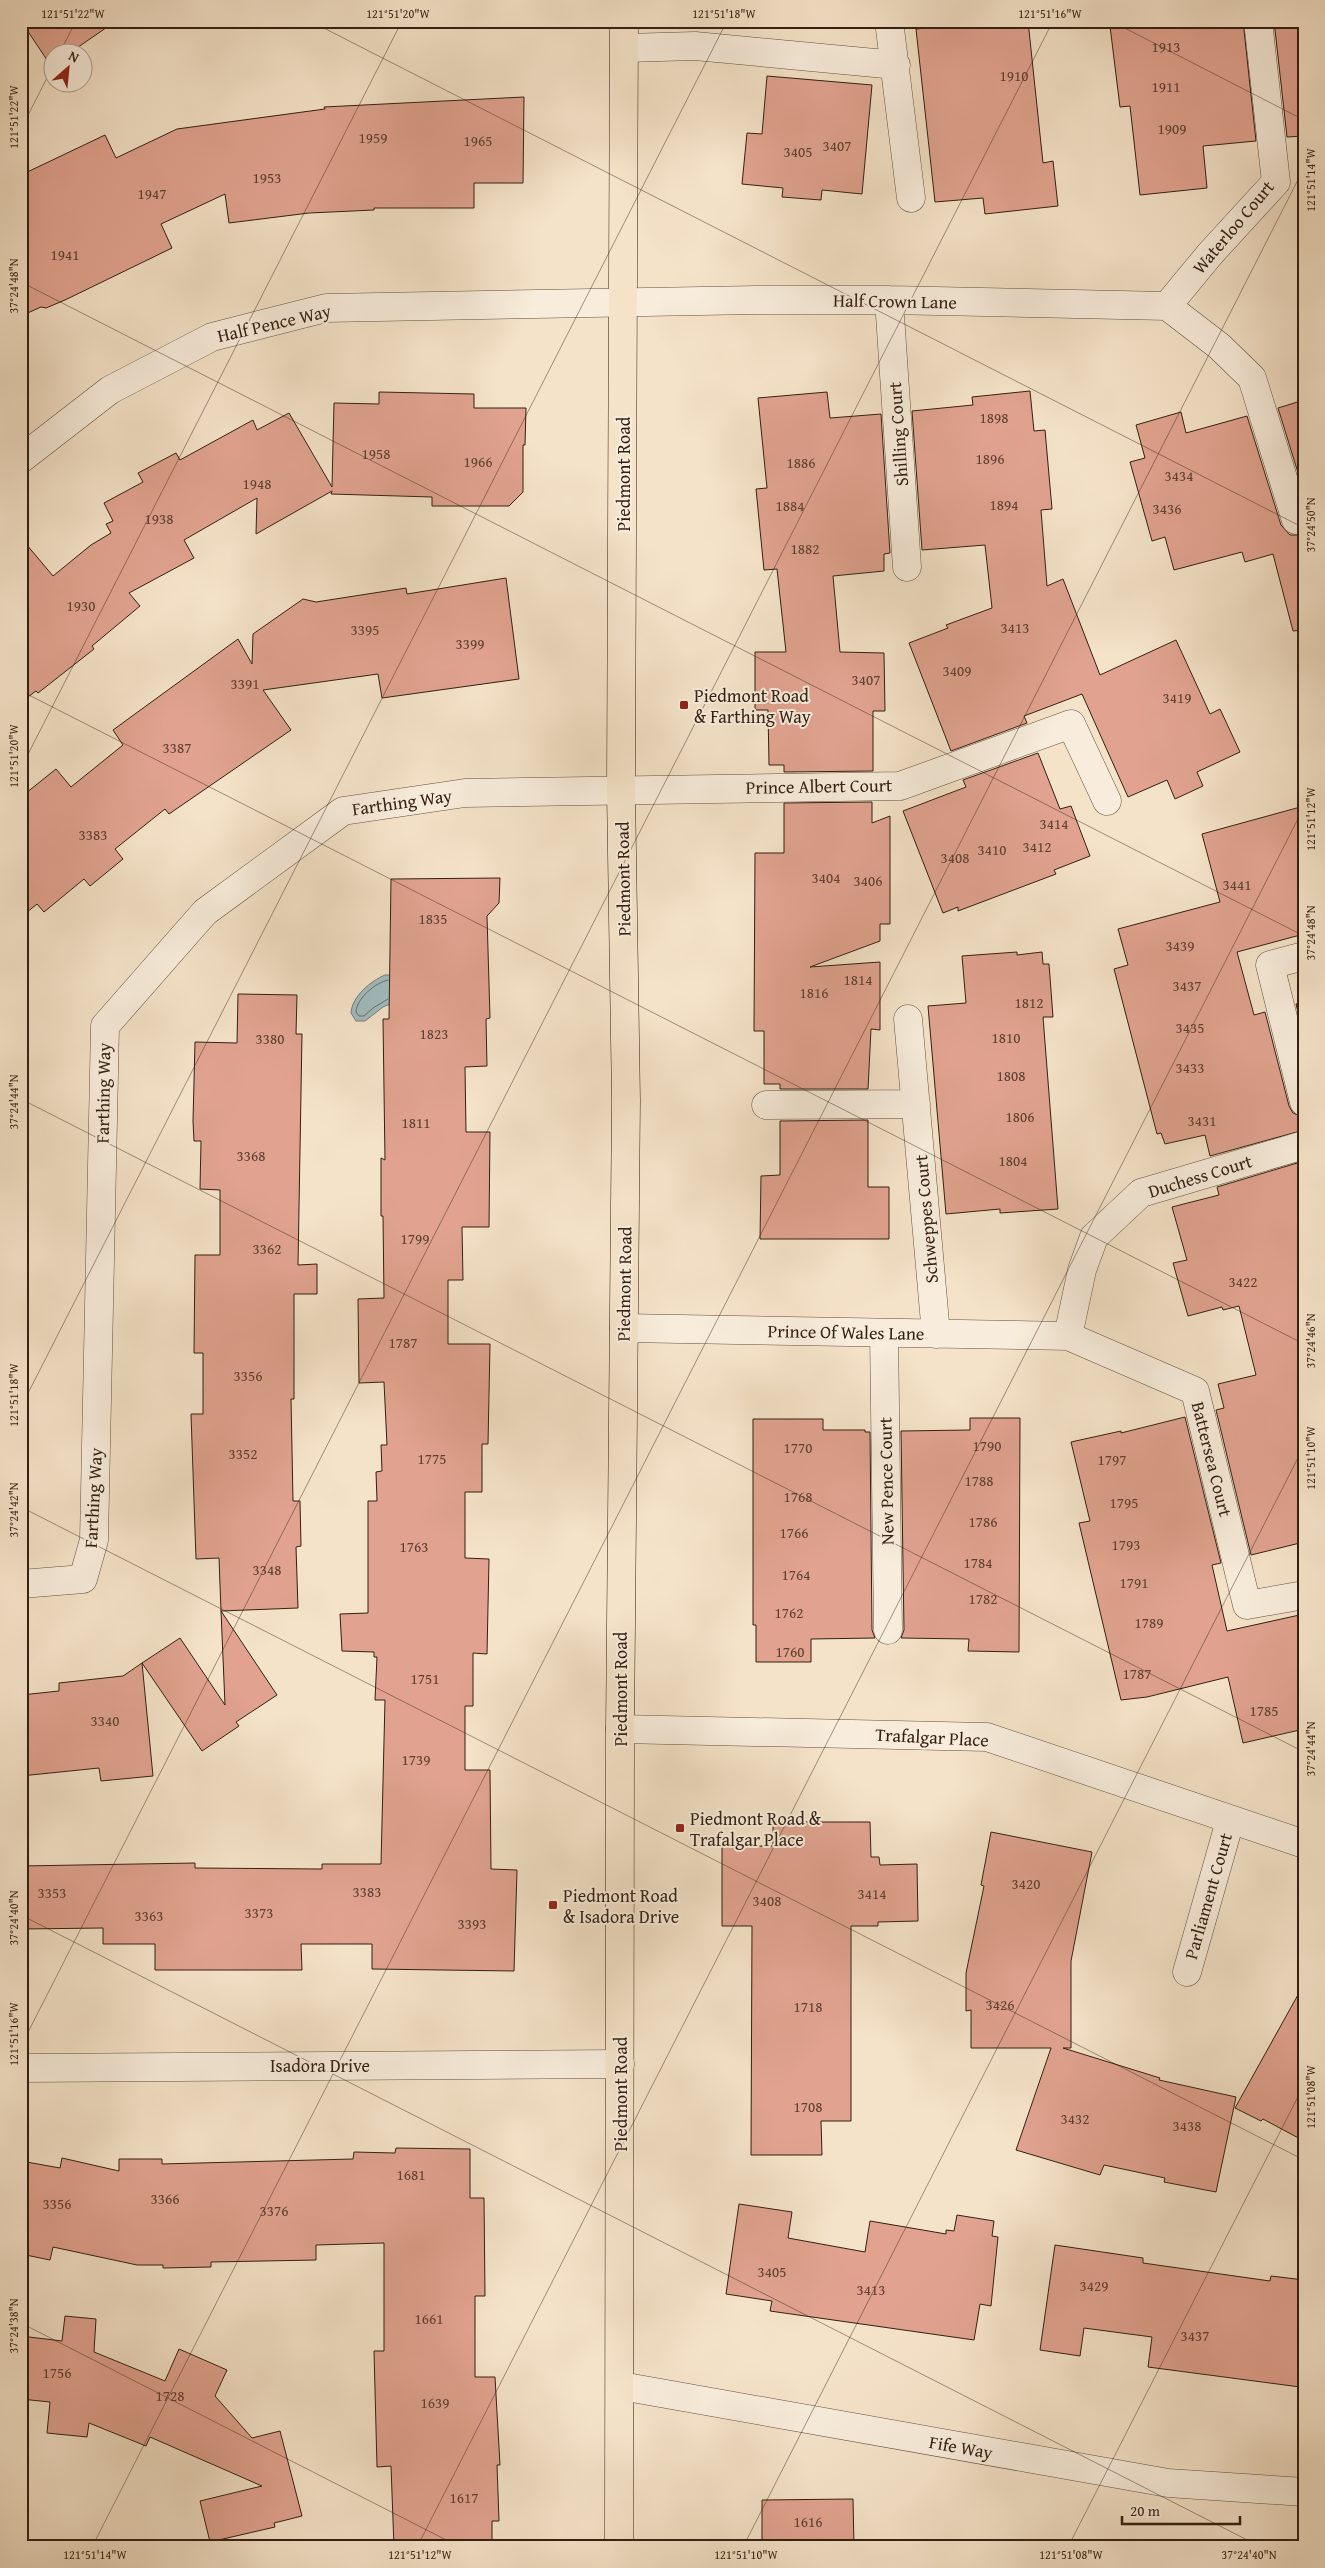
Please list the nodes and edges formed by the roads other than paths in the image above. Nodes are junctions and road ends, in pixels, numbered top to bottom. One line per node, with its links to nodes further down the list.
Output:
1 (624, 21): 4 (main road, Piedmont Road)
2 (889, 21): 5 (street)
3 (1258, 21): 9 (street, Waterloo Court)
4 (625, 48): 5 (street); 8 (main road, Piedmont Road)
5 (896, 65): 6 (street)
6 (911, 198)
7 (889, 300): 8 (street, Half Crown Lane); 9 (street, Half Crown Lane); 12 (street, Shilling Court)
8 (624, 301): 10 (street, Half Pence Way); 13 (main road, Piedmont Road)
9 (1166, 306): 11 (street)
10 (21, 460)
11 (1304, 519)
12 (907, 567)
13 (621, 791): 14 (street, Prince Albert Court); 21 (main road, Piedmont Road); 25 (street, Farthing Way)
14 (1107, 801)
15 (1304, 956): 17 (street)
16 (908, 1019): 18 (street, Schweppes Court)
17 (1304, 1102)
18 (916, 1104): 19 (street); 23 (street, Schweppes Court)
19 (766, 1105)
20 (1304, 1145): 24 (street, Duchess Court)
21 (624, 1328): 22 (street, Prince Of Wales Lane); 28 (main road, Piedmont Road)
22 (884, 1333): 23 (street, Prince Of Wales Lane); 27 (street, New Pence Court)
23 (936, 1334): 24 (street, Prince Of Wales Lane)
24 (1068, 1336): 26 (street, Battersea Court)
25 (21, 1584)
26 (1304, 1595)
27 (888, 1630)
28 (620, 1729): 29 (street, Trafalgar Place); 32 (main road, Piedmont Road)
29 (1230, 1820): 30 (street, Trafalgar Place); 31 (street, Parliament Court)
30 (1304, 1844)
31 (1187, 1972)
32 (620, 2064): 33 (street, Isadora Drive); 34 (main road, Piedmont Road)
33 (21, 2068)
34 (621, 2386): 35 (street, Fife Way); 36 (main road, Piedmont Road)
35 (1304, 2492)
36 (620, 2547)

